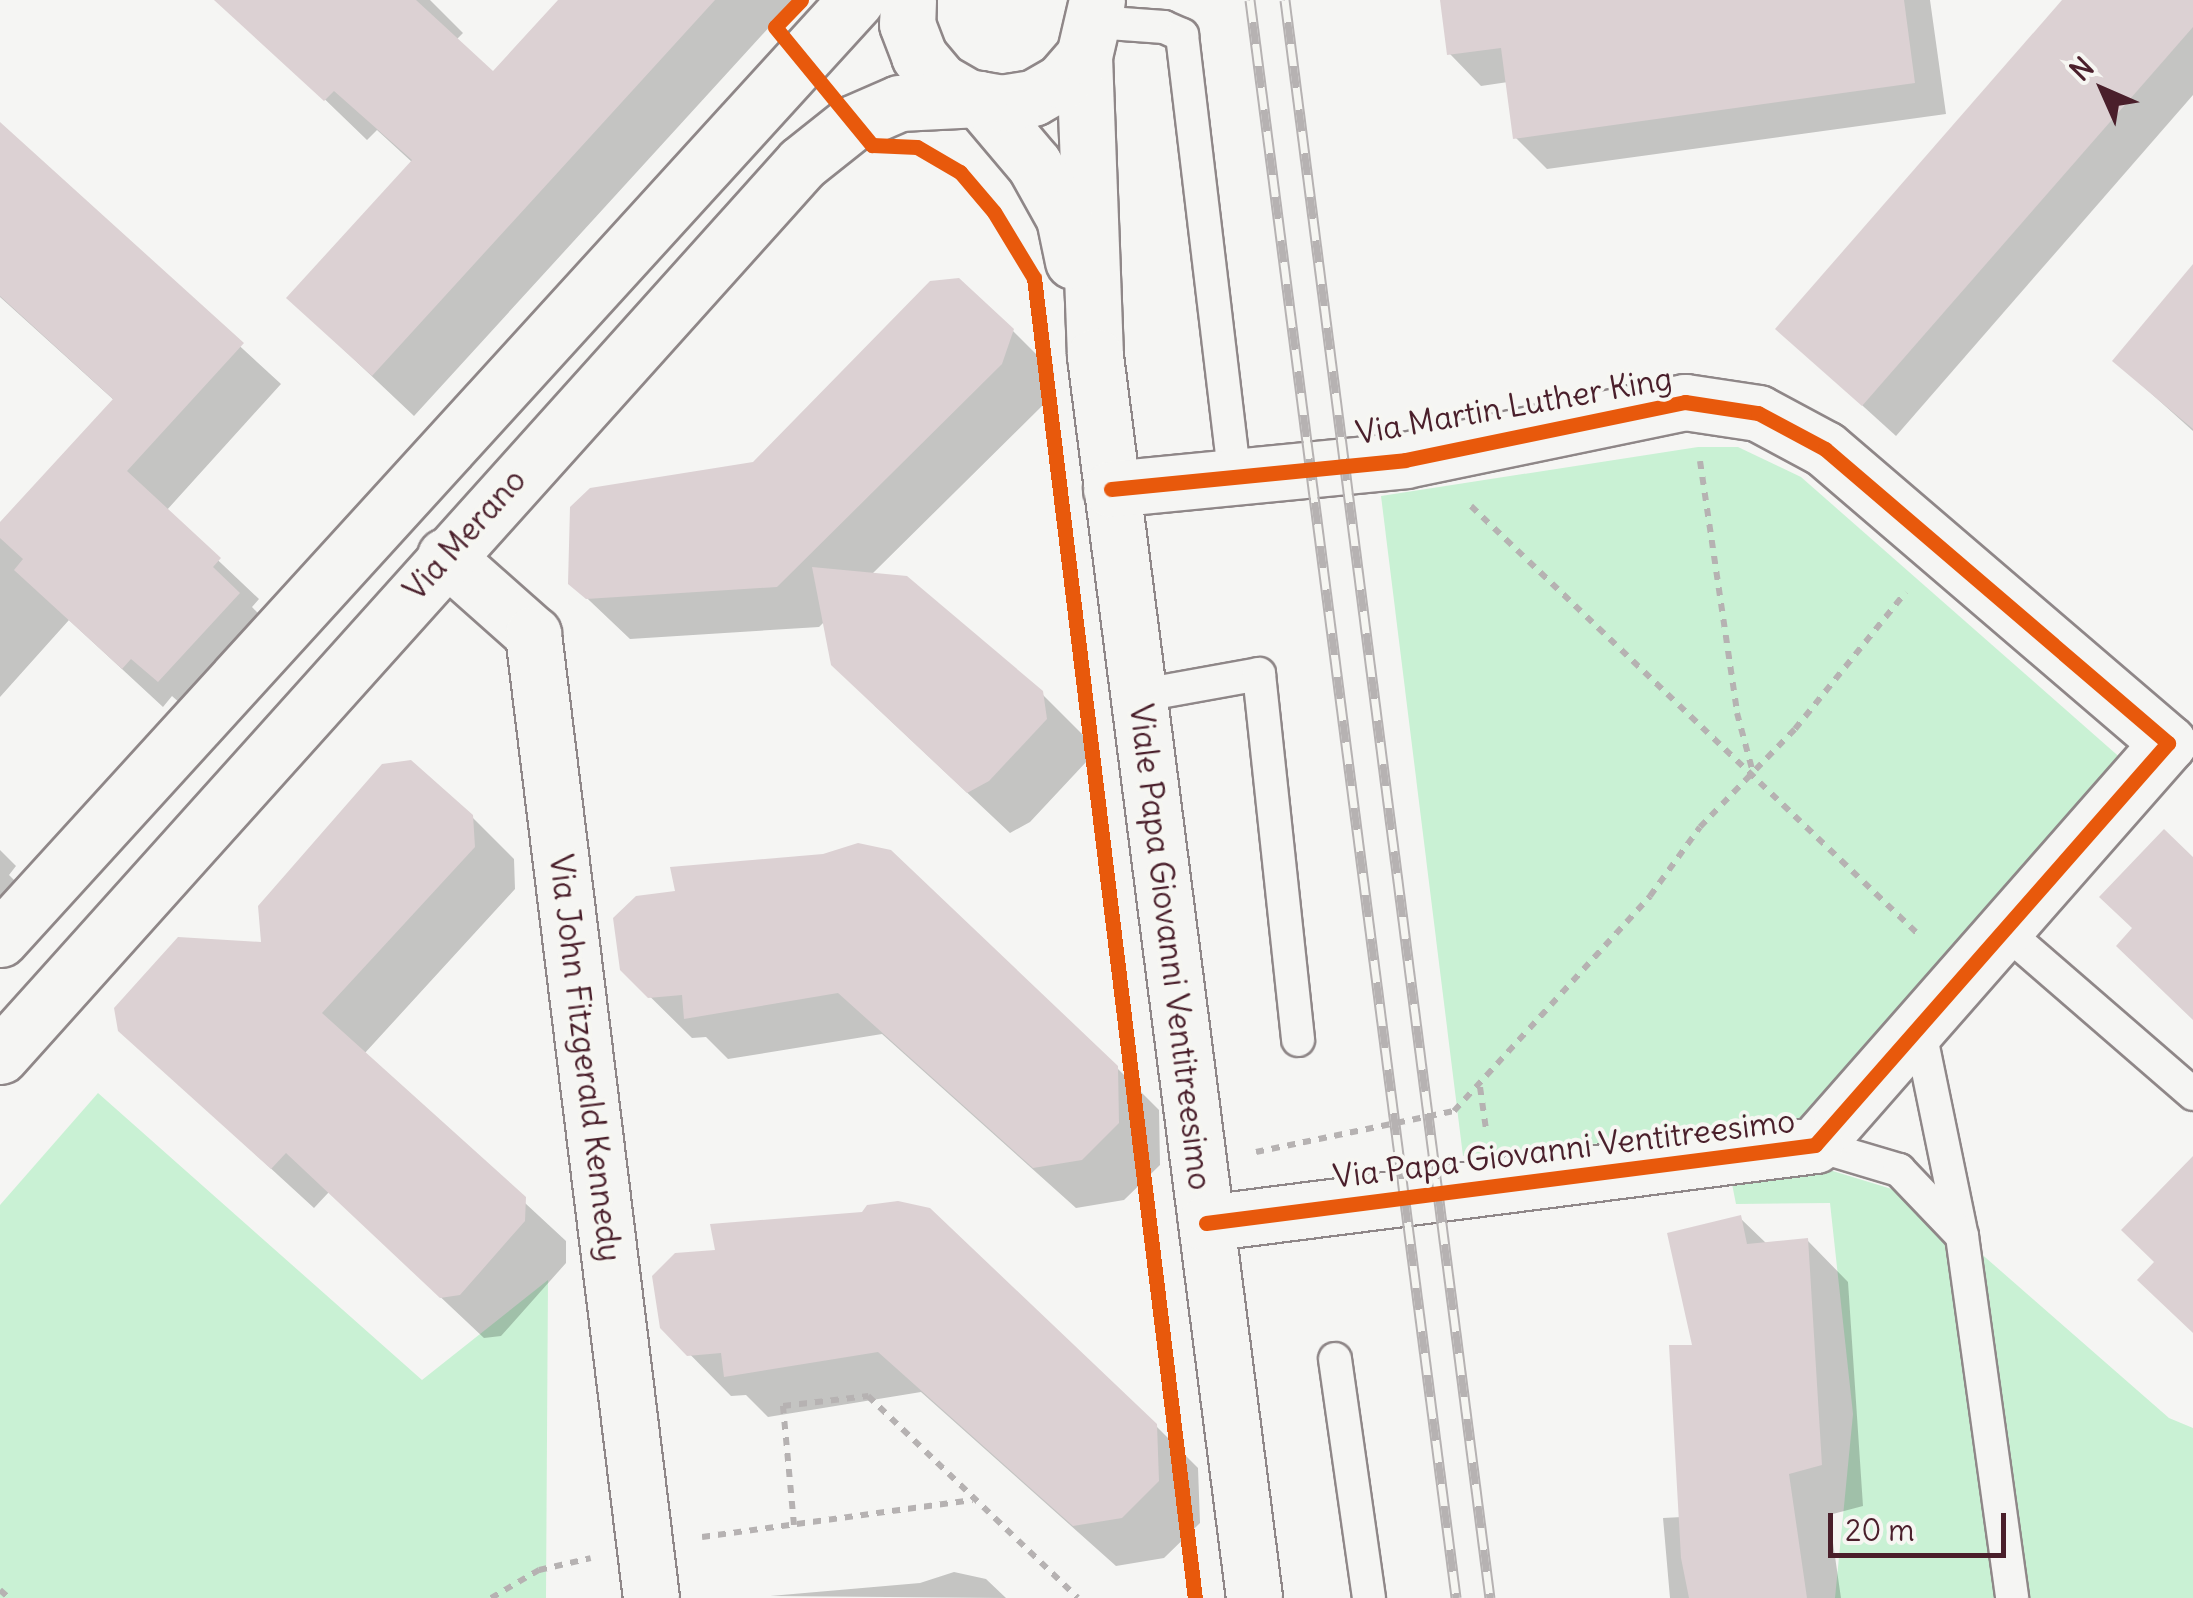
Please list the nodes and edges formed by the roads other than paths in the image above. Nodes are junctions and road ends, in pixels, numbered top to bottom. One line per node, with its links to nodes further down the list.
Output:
1 (856, 0): 12 (street)
2 (908, 0): 4 (street)
3 (1092, 26): 4 (street, Via Merano); 5 (street, Viale Papa Giovanni Ventitreesimo); 6 (lane)
4 (978, 100): 5 (street, Viale Papa Giovanni Ventitreesimo); 8 (street, Via Merano)
5 (1095, 356): 7 (street, Viale Papa Giovanni Ventitreesimo)
6 (1234, 472): 7 (street, Via Martin Luther King); 10 (street, Via Martin Luther King)
7 (1112, 489): 9 (street, Viale Papa Giovanni Ventitreesimo)
8 (445, 556): 15 (street, Via Merano); 21 (street, Via John Fitzgerald Kennedy)
9 (1138, 696): 14 (lane); 18 (street, Viale Papa Giovanni Ventitreesimo)
10 (2168, 743): 11 (street, Via Papa Giovanni Ventitreesimo)
11 (2005, 932): 13 (street, Via Papa Giovanni Ventitreesimo); 16 (lane)
12 (0, 938)
13 (1920, 1032): 17 (street, Via Papa Giovanni Ventitreesimo); 19 (lane)
14 (1298, 1040)
15 (0, 1056)
16 (2193, 1094)
17 (1815, 1145): 18 (street, Via Papa Giovanni Ventitreesimo); 19 (lane, Via Papa Giovanni Ventitreesimo)
18 (1206, 1223): 22 (street, Viale Papa Giovanni Ventitreesimo)
19 (1962, 1236): 24 (lane)
20 (1335, 1359): 23 (lane)
21 (648, 1572)
22 (1254, 1598)
23 (1369, 1598)
24 (2012, 1598)

